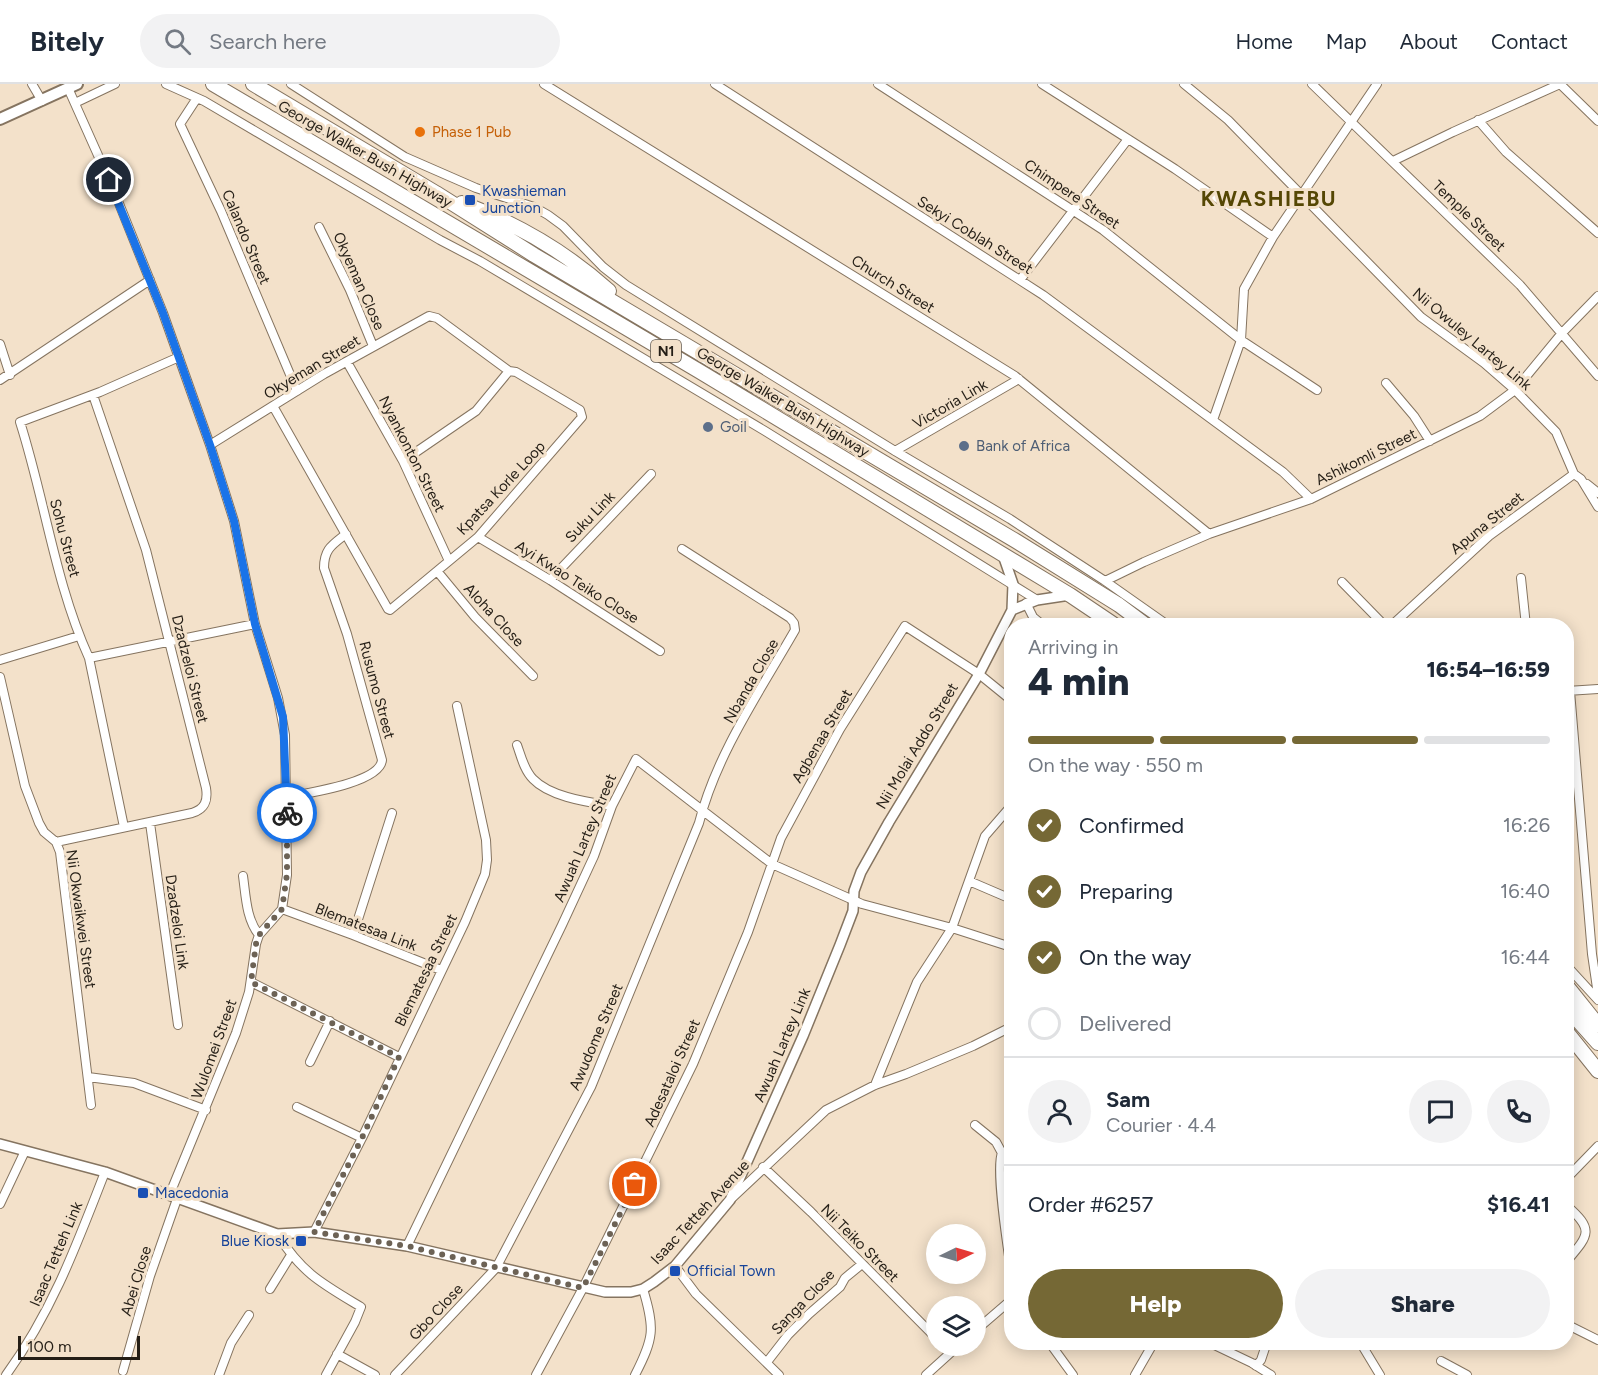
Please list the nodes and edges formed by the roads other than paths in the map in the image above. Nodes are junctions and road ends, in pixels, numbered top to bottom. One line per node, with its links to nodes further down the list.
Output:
1 (32, 84): 17 (street)
2 (115, 84): 18 (street)
3 (166, 84): 16 (street)
4 (213, 84): 65 (highway, George Walker Bush Highway / N1)
5 (291, 84): 54 (street)
6 (544, 84): 43 (street, Church Street)
7 (715, 84): 31 (street, Sekyi Coblah Street)
8 (878, 84): 26 (street, Chimpere Street)
9 (1041, 84): 23 (street)
10 (1184, 84): 25 (street, Nii Owuley Lartey Link)
11 (1312, 84): 21 (street, Temple Street)
12 (1377, 84): 21 (street)
13 (1560, 84): 20 (street); 22 (street)
14 (73, 86): 17 (main road); 18 (street)
15 (257, 86): 80 (highway, George Walker Bush Highway / N1)
16 (197, 98): 48 (street, Calando Street); 72 (street)
17 (42, 101): 19 (main road)
18 (75, 103): 30 (street)
19 (0, 119)
20 (1478, 120): 24 (street); 28 (street)
21 (1352, 121): 24 (street, Temple Street); 25 (street)
22 (1598, 121)
23 (1128, 139): 26 (street); 29 (street)
24 (1393, 161): 34 (street, Temple Street)
25 (1302, 196): 29 (street); 47 (street, Nii Owuley Lartey Link)
26 (1074, 210): 31 (street); 35 (street, Chimpere Street)
27 (319, 227): 37 (street, Okyeman Close)
28 (1598, 233)
29 (1273, 237): 35 (street)
30 (150, 280): 38 (street); 41 (street)
31 (1020, 280): 51 (street, Sekyi Coblah Street)
32 (1598, 296): 34 (street, Ashikomli Street)
33 (429, 316): 37 (street, Okyeman Street); 40 (street, Kpatsa Korle Loop)
34 (1562, 333): 42 (street, Temple Street); 47 (street, Ashikomli Street)
35 (1241, 340): 46 (street, Chimpere Street); 51 (street)
36 (0, 344): 41 (street)
37 (373, 346): 39 (street, Okyeman Street)
38 (179, 357): 49 (street, Sohu Street); 53 (street)
39 (347, 362): 48 (street, Okyeman Street); 55 (street, Nyankonton Street)
40 (509, 371): 55 (street); 63 (street, Kpatsa Korle Loop)
41 (10, 375): 44 (street)
42 (1598, 376)
43 (1019, 379): 54 (street, Victoria Link); 62 (street, Church Street)
44 (0, 380)
45 (1386, 383): 52 (street)
46 (1317, 390)
47 (1515, 390): 52 (street, Ashikomli Street); 57 (street, Nii Owuley Lartey Link)
48 (297, 391): 50 (street, Okyeman Street)
49 (93, 394): 87 (street, Sohu Street); 88 (street, Dzadzeloi Street)
50 (273, 406): 53 (street, Okyeman Street); 61 (street, Kpatsa Korle Loop)
51 (1213, 420): 59 (street, Sekyi Coblah Street)
52 (1430, 441): 59 (street, Ashikomli Street)
53 (210, 445): 85 (street)
54 (895, 452): 70 (street)
55 (403, 461): 66 (street, Nyankonton Street)
56 (651, 474): 69 (street, Suku Link)
57 (1578, 476): 58 (street); 60 (street); 83 (street, Apuna Street)
58 (1598, 493)
59 (1311, 498): 62 (street, Ashikomli Street)
60 (1598, 507)
61 (346, 534): 67 (street, Kpatsa Korle Loop); 101 (street, Rusumo Street)
62 (1209, 534): 70 (street, Ashikomli Street)
63 (478, 537): 66 (street, Kpatsa Korle Loop); 69 (street, Ayi Kwao Teiko Close)
64 (682, 549): 103 (street, Nbanda Close)
65 (1002, 555): 72 (street, Nii Molai Addo Street); 73 (highway, George Walker Bush Highway / N1)
66 (449, 561): 67 (street, Kpatsa Korle Loop)
67 (437, 572): 93 (street, Aloha Close)
68 (1521, 578): 84 (street)
69 (550, 580): 89 (street, Ayi Kwao Teiko Close)
70 (1105, 581): 81 (street)
71 (1342, 582): 82 (street)
72 (1013, 584): 74 (street); 76 (street, Nii Molai Addo Street)
73 (1070, 595): 74 (street); 79 (highway, George Walker Bush Highway / N1)
74 (1037, 600): 75 (street)
75 (1026, 603): 76 (street); 78 (street)
76 (1012, 610): 77 (street, Nii Molai Addo Street)
77 (1008, 618)
78 (1034, 618)
79 (1104, 618)
80 (1136, 618)
81 (1158, 618)
82 (1377, 618)
83 (1400, 618)
84 (1525, 618)
85 (255, 624): 88 (street); 101 (street)
86 (1004, 626): 92 (street, Nii Molai Addo Street)
87 (79, 636): 90 (street, Sohu Street); 91 (street)
88 (170, 641): 90 (street); 106 (street, Dzadzeloi Street)
89 (660, 651)
90 (89, 658): 107 (street, Sohu Street)
91 (0, 660)
92 (979, 674): 97 (street); 109 (street, Agbenaa Street); 113 (street, Nii Molai Addo Street)
93 (533, 676)
94 (0, 677): 108 (street, Nii Okwaikwei Street)
95 (1598, 689): 96 (street)
96 (1574, 691)
97 (1004, 694)
98 (457, 706): 119 (street, Blematesaa Street)
99 (517, 745): 102 (street)
100 (1574, 757): 123 (street)
101 (287, 797): 114 (street)
102 (612, 806): 103 (street, Awuah Lartey Street); 156 (street, Awuah Lartey Street)
103 (702, 809): 109 (street, Awuah Lartey Street); 161 (street, Awudome Street)
104 (392, 813): 117 (street)
105 (1004, 814): 111 (street)
106 (150, 823): 107 (street, Dzadzeloi Street); 128 (street, Dzadzeloi Link)
107 (124, 827): 108 (street, Dzadzeloi Street)
108 (56, 842): 135 (street, Nii Okwaikwei Street)
109 (772, 864): 113 (street, Awuah Lartey Street); 162 (street, Adesataloi Street)
110 (243, 876): 116 (street)
111 (969, 881): 112 (street); 115 (street)
112 (1004, 896)
113 (852, 900): 115 (street, Awuah Lartey Street); 150 (street, Awuah Lartey Link)
114 (282, 909): 116 (street); 117 (street, Blematesaa Link)
115 (952, 928): 118 (street, Awuah Lartey Street); 136 (street)
116 (259, 935): 121 (street, Wulomei Street)
117 (353, 935): 119 (street, Blematesaa Link)
118 (1004, 945)
119 (441, 970): 132 (street, Blematesaa Street)
120 (1574, 974): 124 (street)
121 (251, 982): 126 (street); 139 (street, Wulomei Street)
122 (1574, 995): 127 (highway)
123 (1598, 995)
124 (1598, 1000)
125 (1574, 1016): 131 (highway)
126 (330, 1021): 132 (street); 133 (street)
127 (1598, 1024)
128 (178, 1025)
129 (1004, 1030): 136 (street, Isaac Tetteh Avenue)
130 (1574, 1041): 134 (highway)
131 (1598, 1043)
132 (399, 1057): 141 (street, Blematesaa Street)
133 (310, 1062)
134 (1598, 1071)
135 (88, 1077): 137 (street, Nii Okwaikwei Street); 139 (street)
136 (875, 1085): 146 (street, Isaac Tetteh Avenue)
137 (91, 1105)
138 (297, 1107): 141 (street)
139 (206, 1110): 149 (street, Wulomei Street)
140 (975, 1125): 145 (street)
141 (362, 1138): 154 (street, Blematesaa Street)
142 (0, 1144): 144 (street, Isaac Tetteh Avenue)
143 (1598, 1146): 147 (street)
144 (25, 1151): 148 (street, Isaac Tetteh Avenue); 151 (street)
145 (1002, 1153): 152 (street)
146 (763, 1167): 150 (street, Isaac Tetteh Avenue); 159 (street, Nii Teiko Street)
147 (1574, 1171)
148 (105, 1172): 149 (street, Isaac Tetteh Avenue); 182 (street, Isaac Tetteh Link)
149 (173, 1198): 155 (street, Isaac Tetteh Avenue); 181 (street, Abei Close)
150 (730, 1200): 160 (street, Isaac Tetteh Avenue)
151 (0, 1204)
152 (1004, 1210)
153 (1574, 1213): 157 (street)
154 (314, 1232): 155 (street, Isaac Tetteh Avenue); 156 (street, Isaac Tetteh Avenue)
155 (277, 1234): 158 (street)
156 (407, 1246): 161 (street, Isaac Tetteh Avenue)
157 (1574, 1253)
158 (291, 1255): 163 (street); 176 (street)
159 (862, 1264): 168 (street, Nii Teiko Street); 179 (street, Sanga Close)
160 (675, 1266): 164 (street, Isaac Tetteh Avenue); 179 (street)
161 (496, 1268): 162 (street, Isaac Tetteh Avenue); 186 (street, Gbo Close)
162 (583, 1288): 164 (street, Isaac Tetteh Avenue); 187 (street, Adesataloi Street)
163 (270, 1289)
164 (643, 1289): 188 (street)
165 (1004, 1306): 167 (street)
166 (249, 1315): 183 (street)
167 (986, 1322)
168 (926, 1328)
169 (1574, 1328): 170 (street)
170 (1598, 1340)
171 (1055, 1350): 191 (street)
172 (1149, 1350): 192 (street)
173 (1226, 1350): 180 (street)
174 (1263, 1350): 180 (street)
175 (1365, 1350): 194 (street)
176 (337, 1354): 184 (street); 185 (street)
177 (947, 1356): 190 (street)
178 (1442, 1361): 195 (street)
179 (768, 1362): 189 (street)
180 (1257, 1364): 193 (street)
181 (123, 1371)
182 (6, 1375)
183 (219, 1375)
184 (326, 1375)
185 (375, 1375)
186 (395, 1375)
187 (536, 1375)
188 (634, 1375)
189 (779, 1375)
190 (926, 1375)
191 (1073, 1375)
192 (1135, 1375)
193 (1271, 1375)
194 (1380, 1375)
195 (1467, 1375)

